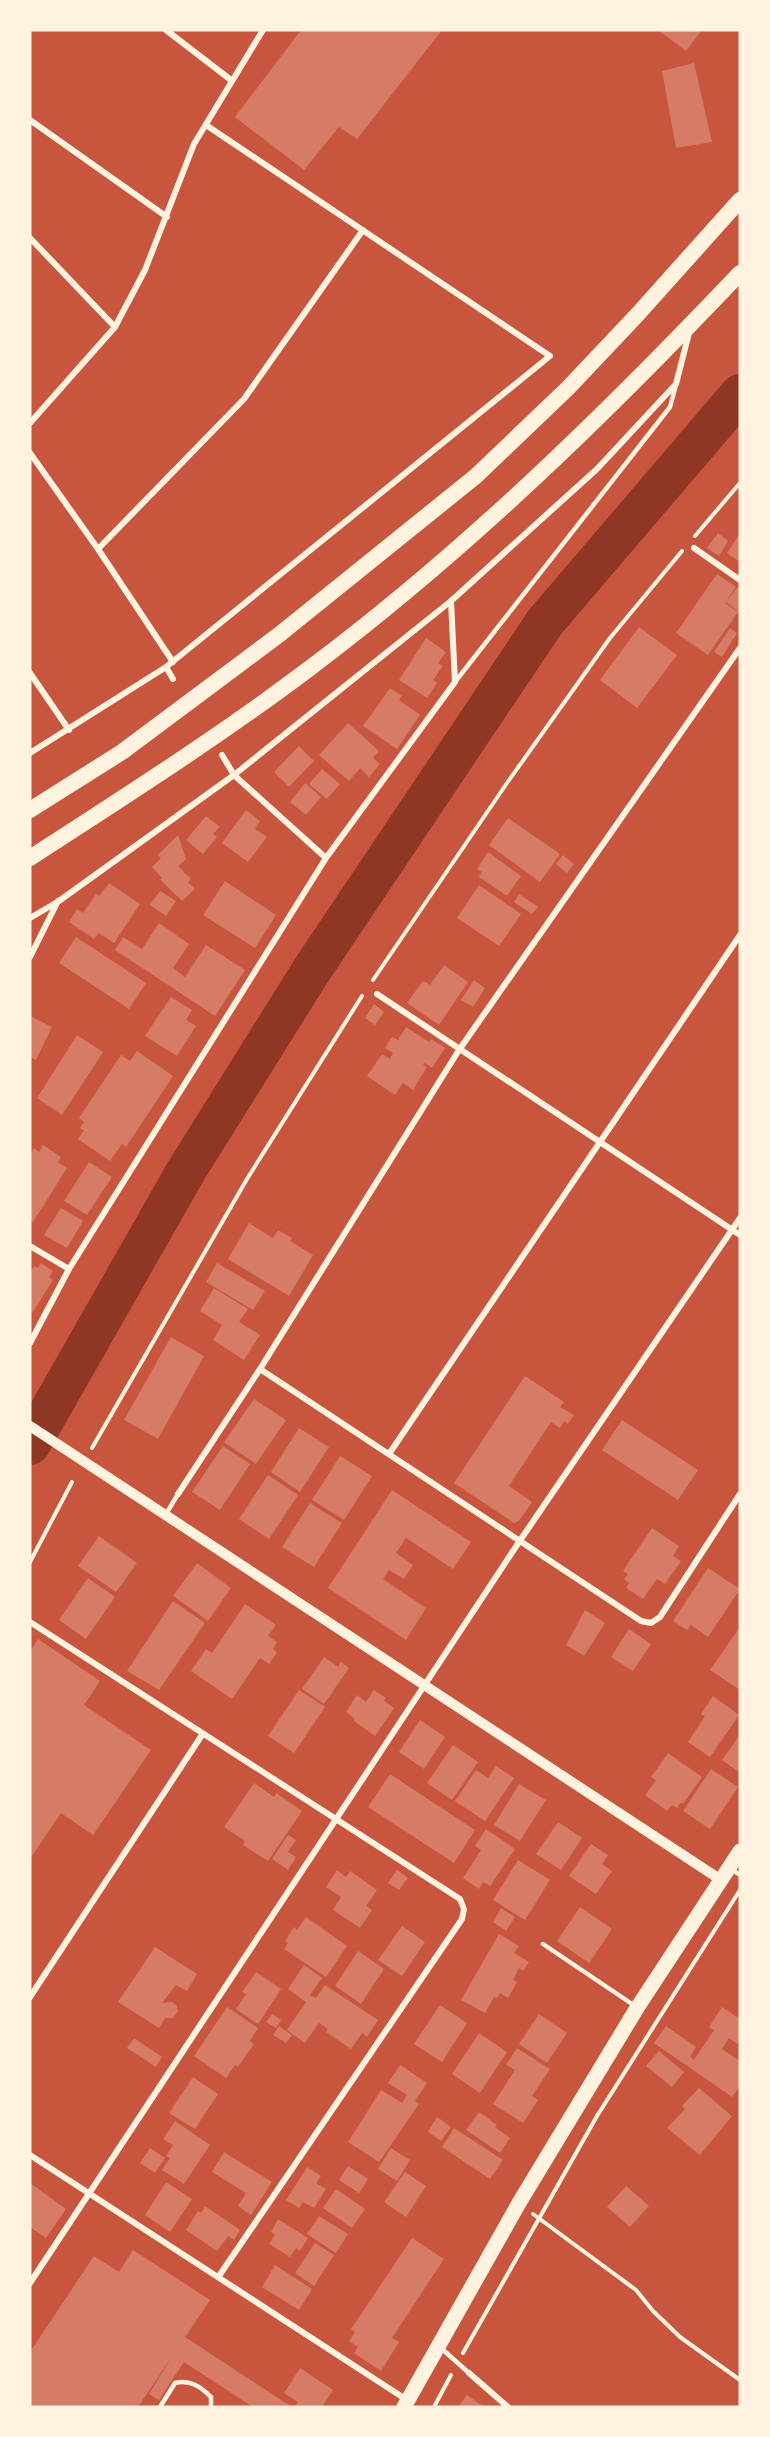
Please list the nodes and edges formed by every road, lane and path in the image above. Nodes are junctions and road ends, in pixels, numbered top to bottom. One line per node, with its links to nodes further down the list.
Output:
1 (166, 30): 3 (street)
2 (263, 30): 3 (street)
3 (231, 80): 5 (street)
4 (30, 120): 7 (street)
5 (206, 125): 7 (street); 8 (street)
6 (740, 200): 31 (highway)
7 (167, 217): 12 (street)
8 (363, 230): 18 (street); 22 (street)
9 (30, 238): 12 (street)
10 (740, 273): 11 (highway)
11 (691, 324): 13 (street); 32 (highway)
12 (115, 327): 14 (street)
13 (676, 384): 20 (street); 26 (lane)
14 (30, 423)
15 (30, 453): 18 (street)
16 (740, 483): 49 (path)
17 (694, 548): 19 (street)
18 (98, 549): 22 (street)
19 (740, 580)
20 (451, 601): 26 (street); 30 (street)
21 (740, 648): 39 (street)
22 (173, 662): 23 (street)
23 (166, 667): 25 (street); 27 (street)
24 (30, 673): 27 (street)
25 (173, 678)
26 (455, 682): 33 (street)
27 (69, 730): 28 (street)
28 (30, 753)
29 (222, 755): 30 (street)
30 (234, 775): 33 (street); 34 (street)
31 (30, 810)
32 (30, 858)
33 (326, 858): 45 (street)
34 (59, 901): 35 (street); 37 (street)
35 (30, 918)
36 (740, 935): 40 (street)
37 (30, 957)
38 (377, 994): 39 (street)
39 (459, 1050): 40 (street); 47 (street)
40 (601, 1143): 42 (street); 50 (street)
41 (740, 1218): 42 (street)
42 (732, 1230): 43 (street); 55 (street)
43 (740, 1235)
44 (30, 1246): 45 (street)
45 (69, 1269): 46 (street)
46 (30, 1343)
47 (260, 1369): 50 (street); 52 (street)
48 (30, 1426): 54 (street)
49 (92, 1449)
50 (390, 1454): 55 (street)
51 (72, 1482): 56 (path)
52 (178, 1494): 54 (lane)
53 (740, 1494): 55 (street)
54 (164, 1516): 58 (street)
55 (519, 1542): 58 (street)
56 (30, 1562)
57 (30, 1622): 59 (street)
58 (424, 1686): 60 (street); 62 (street)
59 (202, 1735): 60 (street); 65 (street)
60 (335, 1818): 68 (street); 71 (street)
61 (740, 1851): 62 (main road)
62 (730, 1874): 66 (main road)
63 (740, 1890): 70 (path)
64 (543, 1944): 66 (lane)
65 (30, 1997)
66 (638, 2008): 69 (main road)
67 (30, 2156): 68 (street)
68 (88, 2194): 71 (street); 72 (street)
69 (519, 2203): 70 (path); 73 (main road)
70 (540, 2218): 74 (path); 76 (path)
71 (219, 2276): 77 (street)
72 (30, 2283)
73 (439, 2346): 74 (lane); 77 (main road)
74 (458, 2363): 75 (lane); 80 (path)
75 (469, 2373): 81 (street)
76 (740, 2380)
77 (406, 2403)
78 (160, 2407): 79 (lane)
79 (211, 2407)
80 (434, 2407)
81 (508, 2407)

